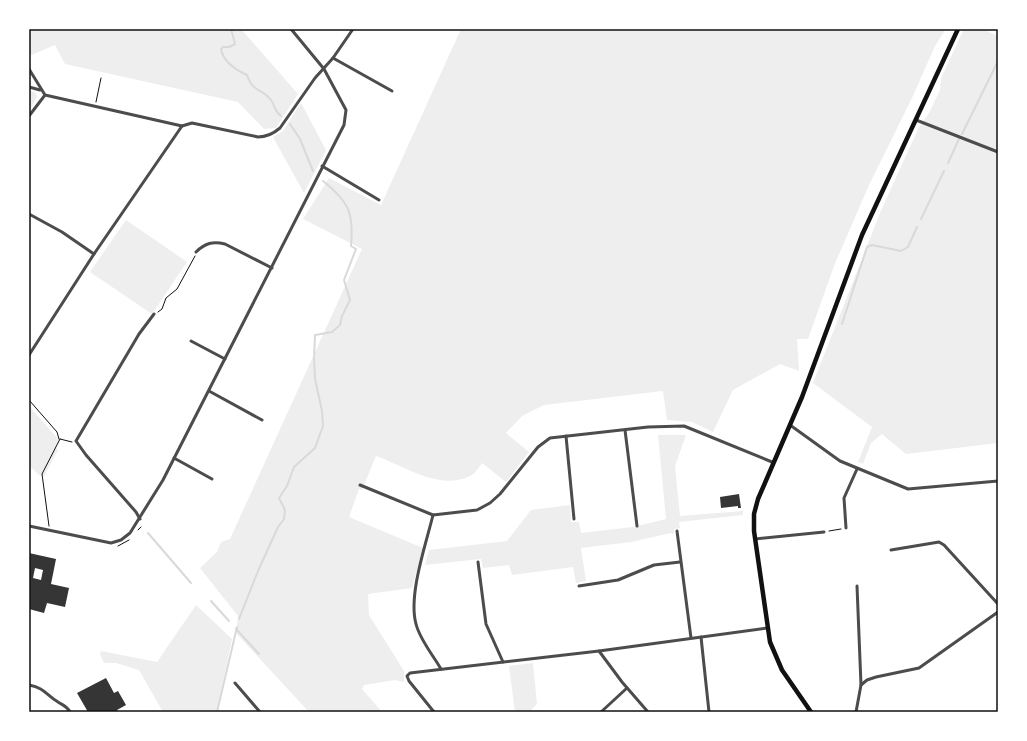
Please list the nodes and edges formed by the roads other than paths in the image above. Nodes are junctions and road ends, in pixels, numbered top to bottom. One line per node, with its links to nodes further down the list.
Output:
1 (291, 29): 6 (street)
2 (353, 29): 4 (street)
3 (958, 29): 12 (main road)
4 (333, 58): 6 (street); 9 (street)
5 (29, 69): 8 (street)
6 (324, 69): 13 (street); 15 (street)
7 (29, 87): 8 (street)
8 (40, 90): 10 (street)
9 (392, 91)
10 (45, 95): 11 (street); 13 (street)
11 (29, 116)
12 (916, 120): 14 (street); 27 (main road)
13 (182, 126): 19 (street)
14 (998, 152)
15 (322, 166): 16 (street); 20 (street)
16 (379, 200)
17 (29, 214): 19 (street)
18 (196, 252): 20 (street)
19 (94, 254): 23 (street)
20 (272, 268): 24 (street)
21 (154, 314): 37 (street)
22 (191, 341): 24 (street)
23 (29, 355)
24 (225, 359): 25 (street)
25 (209, 391): 26 (street); 30 (street)
26 (262, 420)
27 (789, 424): 31 (main road); 32 (street)
28 (625, 430): 29 (street); 31 (street); 40 (street)
29 (566, 436): 36 (street); 38 (street)
30 (174, 458): 33 (street); 37 (street)
31 (772, 462): 44 (main road)
32 (857, 469): 34 (street); 41 (street)
33 (212, 479)
34 (998, 481)
35 (360, 485): 36 (street)
36 (433, 515): 57 (street)
37 (140, 519): 39 (street)
38 (574, 519)
39 (29, 526)
40 (637, 526)
41 (846, 528)
42 (677, 531): 47 (street)
43 (824, 532): 44 (street)
44 (755, 539): 52 (main road)
45 (890, 550): 50 (street)
46 (478, 562): 56 (street)
47 (680, 562): 48 (street); 54 (street)
48 (579, 586)
49 (858, 586): 59 (street)
50 (998, 604)
51 (998, 612): 59 (street)
52 (767, 628): 53 (street); 68 (main road)
53 (700, 637): 54 (street); 67 (street)
54 (691, 638): 55 (street)
55 (599, 651): 56 (street); 61 (street)
56 (503, 662): 57 (street)
57 (441, 669): 64 (street)
58 (235, 683): 63 (street)
59 (861, 684): 69 (street)
60 (29, 685): 62 (street)
61 (627, 688): 65 (street); 66 (street)
62 (70, 712)
63 (260, 712)
64 (434, 712)
65 (601, 712)
66 (648, 712)
67 (709, 712)
68 (811, 712)
69 (856, 712)

